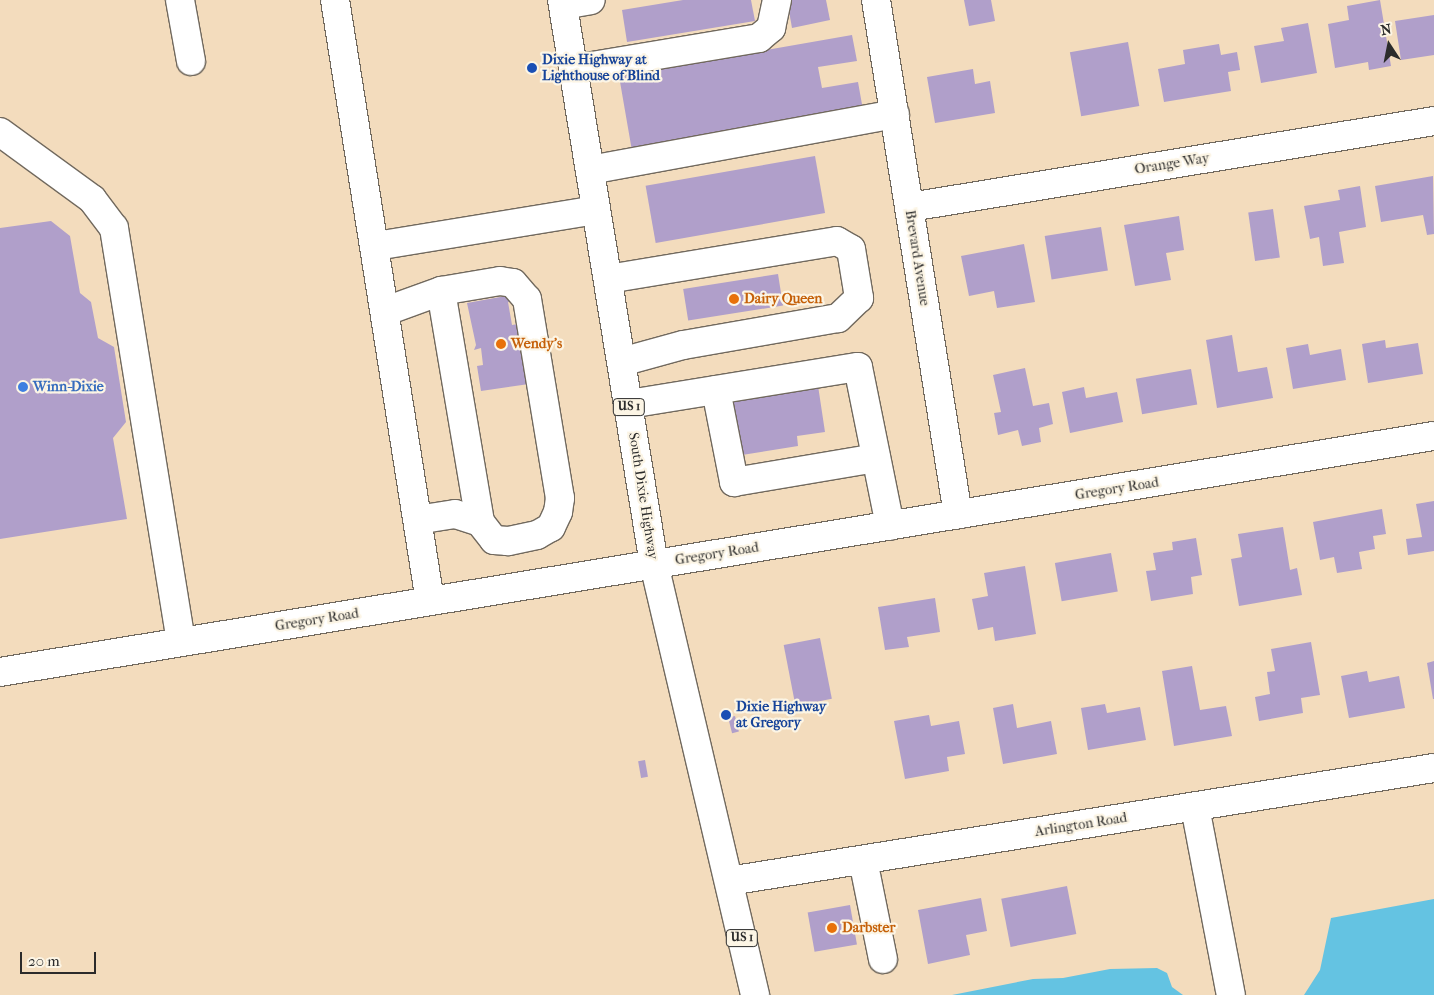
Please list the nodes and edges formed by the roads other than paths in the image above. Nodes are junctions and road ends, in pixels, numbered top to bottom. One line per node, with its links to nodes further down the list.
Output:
1 (180, 0): 7 (street)
2 (335, 0): 15 (street)
3 (591, 0): 6 (street)
4 (777, 0): 8 (street)
5 (876, 0): 9 (street, Brevard Avenue)
6 (563, 2): 8 (street, South Dixie Highway / US 1)
7 (191, 61)
8 (574, 69): 12 (street, South Dixie Highway / US 1)
9 (895, 114): 12 (street); 13 (street, Brevard Avenue)
10 (1434, 120): 13 (street, Orange Way)
11 (0, 132): 30 (street)
12 (590, 170): 14 (street, South Dixie Highway / US 1)
13 (910, 207): 24 (street, Brevard Avenue)
14 (596, 210): 15 (street); 16 (street, South Dixie Highway / US 1)
15 (376, 246): 18 (street)
16 (608, 279): 19 (street, South Dixie Highway / US 1); 19 (street)
17 (441, 291): 18 (street); 26 (street); 26 (street)
18 (386, 311): 25 (street)
19 (621, 362): 21 (street, South Dixie Highway / US 1)
20 (716, 390): 21 (street); 23 (street); 23 (street)
21 (629, 404): 28 (street, South Dixie Highway / US 1)
22 (1434, 436): 24 (street, Gregory Road)
23 (876, 458): 27 (street)
24 (958, 516): 27 (street, Gregory Road)
25 (418, 520): 26 (street); 29 (street)
26 (480, 522)
27 (890, 526): 28 (street, Gregory Road)
28 (654, 564): 29 (street, Gregory Road); 35 (street, South Dixie Highway / US 1)
29 (430, 601): 30 (street, Gregory Road)
30 (181, 642): 31 (street, Gregory Road)
31 (0, 672)
32 (1434, 768): 33 (street, Arlington Road)
33 (1196, 808): 34 (street, Arlington Road); 38 (street)
34 (863, 860): 35 (street, Arlington Road); 36 (street)
35 (728, 881): 37 (street, US 1)
36 (883, 959)
37 (755, 995)
38 (1231, 995)

